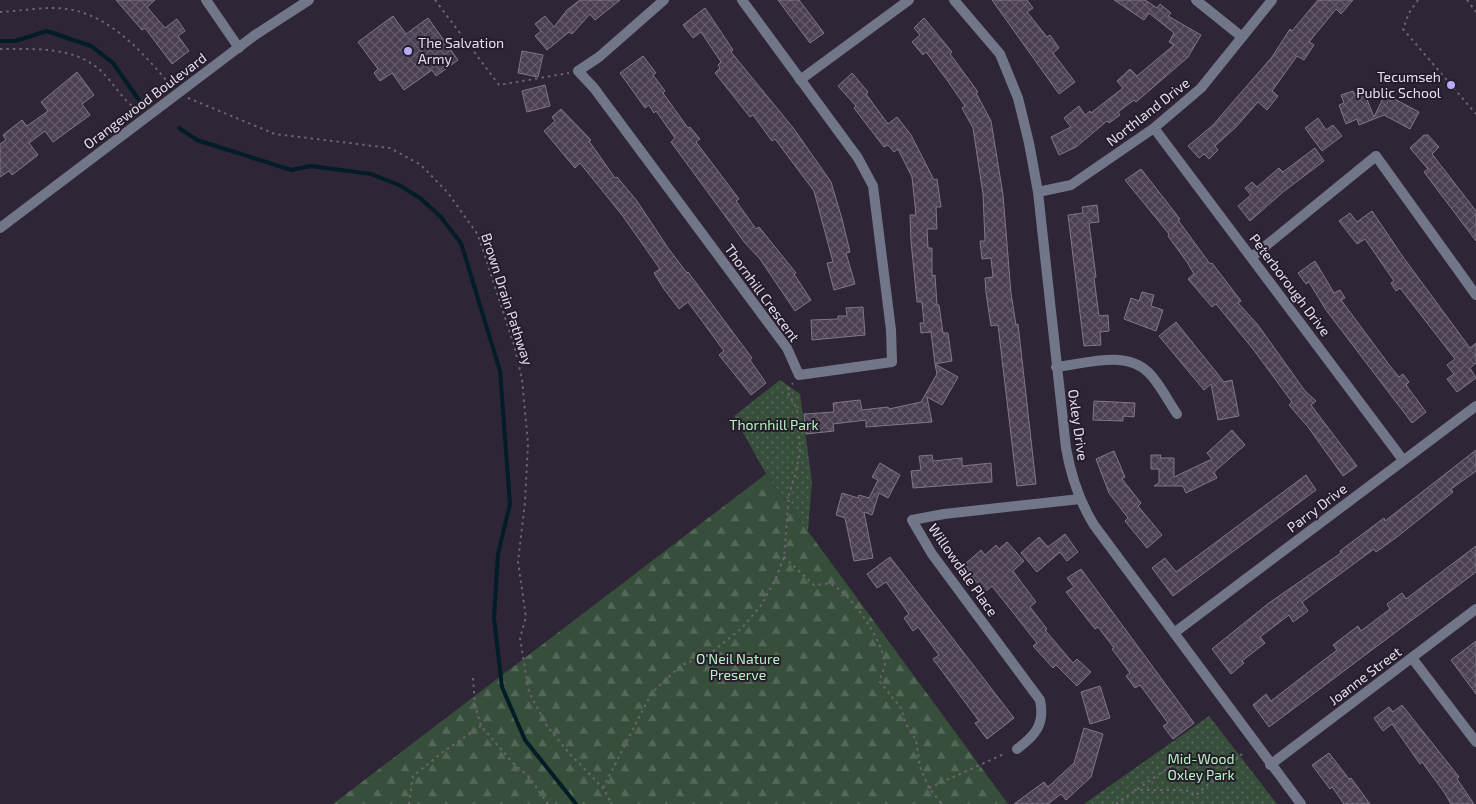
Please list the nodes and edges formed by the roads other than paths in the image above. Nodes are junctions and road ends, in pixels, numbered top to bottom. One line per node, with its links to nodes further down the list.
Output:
1 (206, 0): 10 (street)
2 (309, 0): 10 (street, Orangewood Boulevard)
3 (664, 0): 11 (street, Thornhill Crescent)
4 (742, 0): 11 (street)
5 (909, 0): 11 (street)
6 (954, 0): 13 (street, Oxley Drive)
7 (1196, 0): 9 (street)
8 (1272, 0): 9 (street, Northland Drive)
9 (1242, 36): 12 (street, Northland Drive)
10 (239, 48): 14 (street, Orangewood Boulevard)
11 (800, 80)
12 (1154, 128): 13 (street, Northland Drive); 15 (street, Peterborough Drive)
13 (1038, 192): 17 (street, Oxley Drive)
14 (0, 228)
15 (1252, 257): 16 (street); 20 (street, Peterborough Drive)
16 (1476, 295)
17 (1056, 367): 19 (street); 21 (street, Oxley Drive)
18 (1476, 406): 20 (street, Parry Drive)
19 (1177, 414)
20 (1403, 460): 23 (street, Parry Drive)
21 (1080, 499): 23 (street, Oxley Drive); 26 (street, Willowdale Place)
22 (1476, 609): 24 (street, Joanne Street)
23 (1174, 632): 27 (street, Oxley Drive)
24 (1412, 658): 25 (street); 27 (street, Joanne Street)
25 (1476, 742)
26 (1017, 749)
27 (1270, 765): 28 (street, Oxley Drive)
28 (1301, 804)

